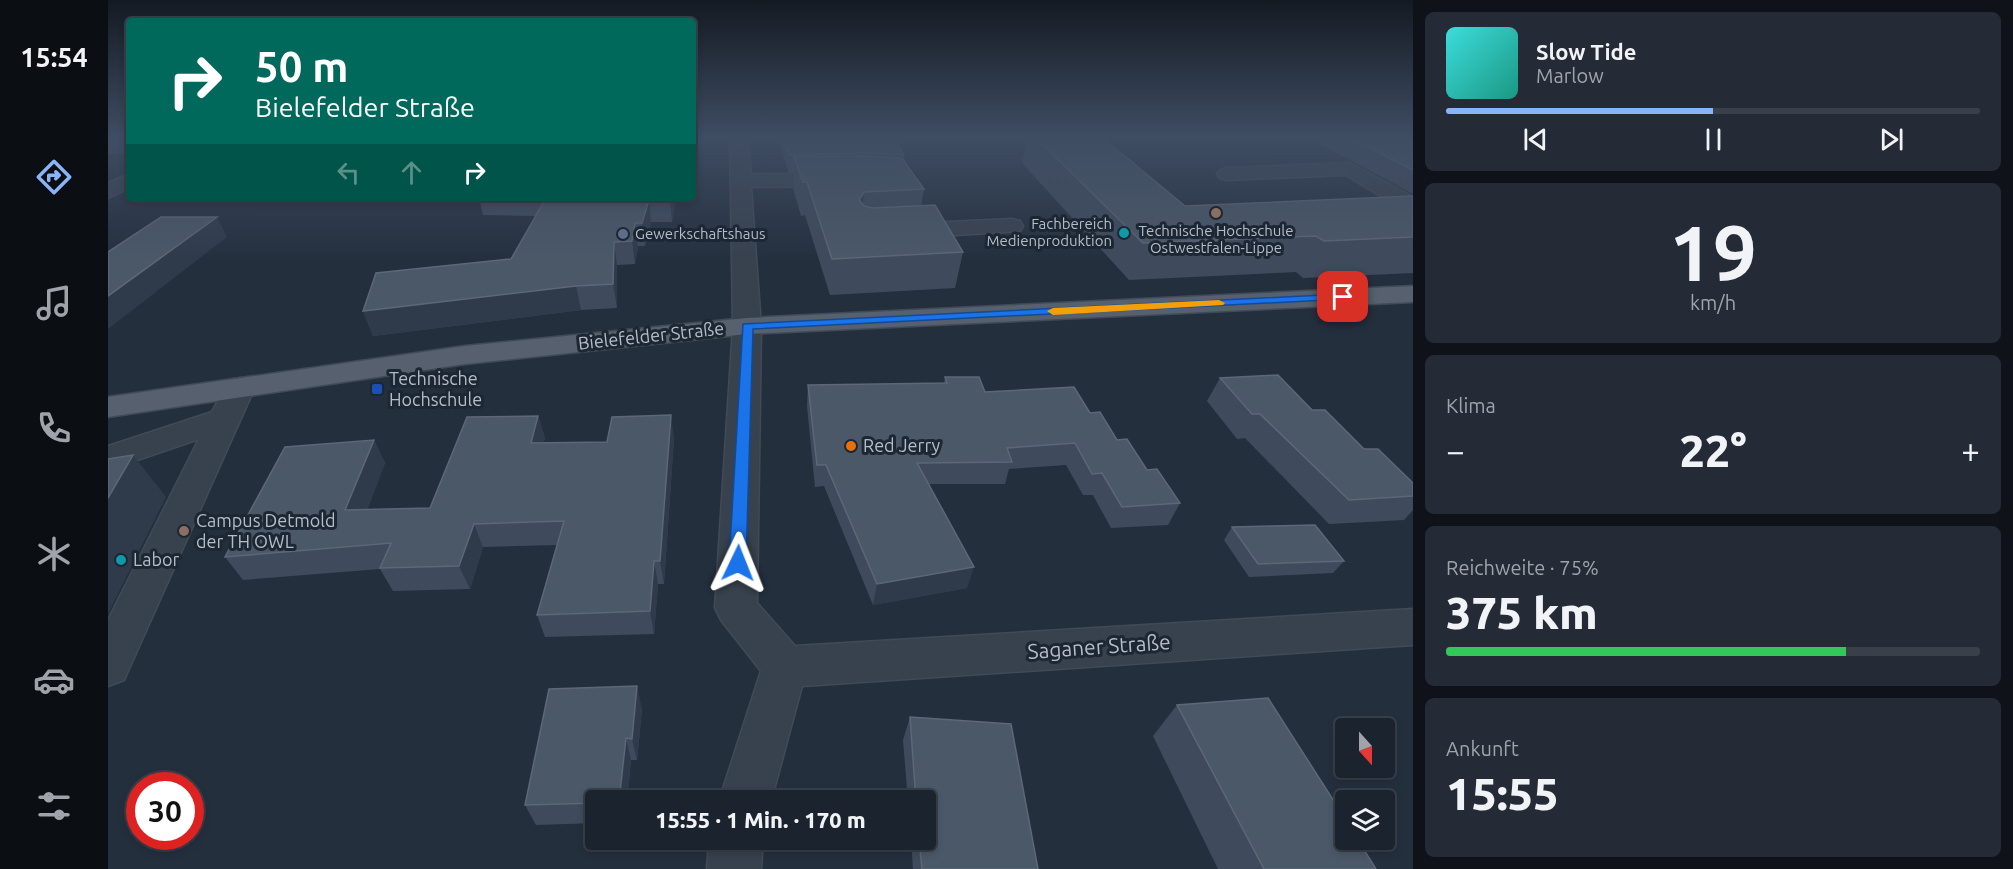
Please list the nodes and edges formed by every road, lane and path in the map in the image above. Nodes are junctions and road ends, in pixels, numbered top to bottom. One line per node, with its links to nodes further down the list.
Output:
1 (861, 179): 3 (street)
2 (1366, 179): 6 (street)
3 (740, 180): 10 (street)
4 (126, 182): 5 (street)
5 (108, 192)
6 (1413, 206)
7 (1012, 226): 8 (street)
8 (880, 232)
9 (1413, 294): 10 (main road, Bielefelder Straße)
10 (747, 326): 11 (main road, Bielefelder Straße); 17 (street)
11 (240, 387): 12 (main road, Bielefelder Straße); 13 (street)
12 (108, 406)
13 (224, 419): 14 (street); 16 (street)
14 (108, 458)
15 (1413, 627): 17 (street, Saganer Straße)
16 (108, 666)
17 (785, 667): 18 (street)
18 (748, 790)
19 (735, 850): 20 (street)
20 (734, 869)

